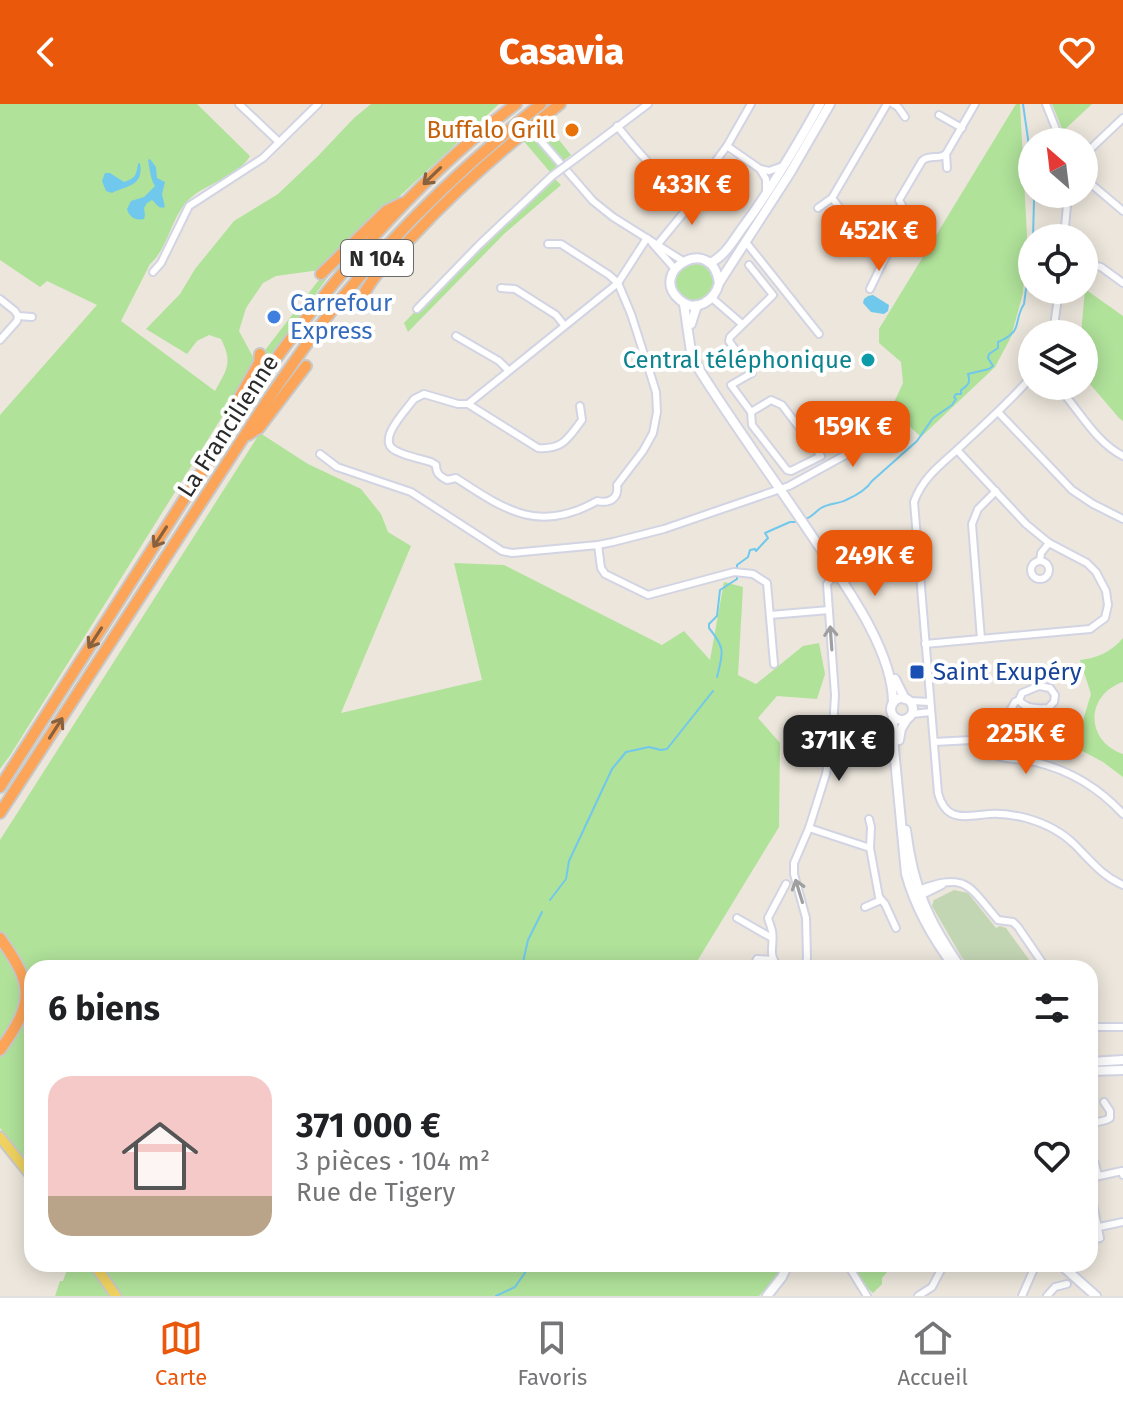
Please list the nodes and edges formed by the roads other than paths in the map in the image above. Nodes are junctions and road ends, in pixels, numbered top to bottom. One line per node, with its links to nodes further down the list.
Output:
1 (239, 104): 21 (street)
2 (318, 104): 21 (street)
3 (516, 104): 32 (highway, La Francilienne / N 104, one-way to 32)
4 (541, 104): 78 (highway, La Francilienne / N 104)
5 (560, 104): 54 (highway)
6 (648, 104): 17 (street)
7 (751, 104): 23 (street)
8 (820, 104): 25 (main road)
9 (830, 104): 38 (main road)
10 (887, 104): 31 (street)
11 (893, 104): 15 (street)
12 (975, 104): 18 (street)
13 (1046, 104): 19 (street)
14 (939, 115): 18 (street)
15 (905, 117)
16 (1123, 118): 22 (street)
17 (617, 126): 29 (street); 59 (street, bridge)
18 (962, 128): 24 (street)
19 (1055, 128)
20 (535, 134): 37 (street)
21 (279, 142): 47 (street)
22 (1098, 142)
23 (727, 146): 27 (street); 29 (street)
24 (946, 154): 26 (street); 36 (street)
25 (787, 163): 27 (street); 30 (main road)
26 (947, 168)
27 (760, 169): 30 (street)
28 (1098, 190): 34 (street)
29 (694, 192): 40 (street)
30 (766, 195): 43 (main road)
31 (832, 198): 33 (street); 41 (street)
32 (408, 201): 48 (highway); 77 (highway, La Francilienne / N 104)
33 (818, 208)
34 (1123, 211)
35 (923, 213): 36 (street)
36 (907, 215): 41 (street)
37 (647, 238): 40 (street); 46 (street); 49 (street)
38 (745, 241): 50 (main road); 64 (street)
39 (548, 244): 49 (street)
40 (658, 244): 42 (street)
41 (885, 258): 53 (street)
42 (683, 261): 43 (main road); 46 (main road)
43 (710, 263): 50 (main road)
44 (749, 265): 62 (street)
45 (1098, 266): 51 (street)
46 (675, 269): 57 (main road)
47 (153, 272)
48 (321, 274)
49 (618, 283): 63 (street); 72 (street)
50 (719, 283): 55 (main road)
51 (1123, 283)
52 (501, 288): 63 (street)
53 (870, 289)
54 (365, 292)
55 (712, 298): 58 (main road); 62 (street)
56 (0, 299): 60 (street)
57 (684, 304): 58 (main road); 82 (main road)
58 (697, 305): 82 (main road)
59 (417, 309)
60 (18, 316): 61 (street); 66 (street)
61 (32, 317)
62 (742, 324): 75 (street)
63 (564, 325): 69 (street)
64 (819, 334)
65 (456, 336): 69 (street)
66 (0, 340)
67 (260, 354): 77 (highway)
68 (306, 366): 78 (highway)
69 (508, 370): 72 (street)
70 (1018, 391): 76 (street)
71 (1069, 400): 81 (street)
72 (468, 404): 73 (street)
73 (580, 406)
74 (890, 406): 82 (street)
75 (751, 412): 75 (street)
76 (998, 412): 79 (street); 84 (street)
77 (232, 424): 104 (highway, La Francilienne / N 104, one-way to 104)
78 (243, 439): 107 (highway, La Francilienne / N 104, one-way to 78)
79 (957, 450): 83 (street); 93 (street)
80 (320, 454): 87 (street)
81 (1123, 456)
82 (782, 488): 85 (main road); 87 (street)
83 (996, 491): 86 (street); 92 (street)
84 (1123, 519)
85 (803, 520): 89 (main road); 95 (main road)
86 (1049, 543): 88 (street); 92 (street)
87 (598, 545): 91 (street)
88 (1040, 561)
89 (839, 576): 90 (street); 98 (main road)
90 (829, 610): 91 (street); 112 (street, one-way to 90)
91 (770, 615): 94 (street)
92 (981, 639): 93 (street)
93 (925, 644): 97 (street)
94 (774, 664)
95 (907, 700): 97 (street); 98 (main road); 101 (main road)
96 (1019, 700): 96 (street); 102 (street)
97 (930, 702): 99 (street)
98 (893, 703): 100 (main road)
99 (931, 712): 101 (street); 103 (street)
100 (893, 717): 101 (main road); 117 (main road)
101 (910, 717): 117 (main road)
102 (990, 739): 103 (street); 109 (street)
103 (934, 742): 115 (street)
104 (17, 758): 105 (highway); 106 (highway, La Francilienne / N 104)
105 (0, 773)
106 (0, 787)
107 (13, 793): 108 (highway, La Francilienne / N 104); 111 (highway)
108 (0, 813)
109 (1123, 814)
110 (869, 819): 113 (street)
111 (0, 825)
112 (809, 828): 113 (street); 127 (street, one-way to 112)
113 (870, 848): 118 (street)
114 (786, 884): 123 (street)
115 (1123, 885)
116 (934, 888): 117 (street); 117 (street); 130 (street)
117 (918, 894): 128 (main road); 129 (main road)
118 (881, 900): 119 (street); 121 (street)
119 (865, 907)
120 (737, 918): 123 (street)
121 (892, 924)
122 (0, 938): 131 (highway)
123 (772, 938): 126 (street)
124 (0, 950): 135 (highway)
125 (757, 960): 126 (street)
126 (773, 960)
127 (807, 960)
128 (952, 960)
129 (954, 960)
130 (1041, 960)
131 (24, 978)
132 (24, 1008): 136 (highway)
133 (1098, 1027): 134 (street)
134 (1123, 1027)
135 (0, 1042)
136 (0, 1050)
137 (1123, 1060): 138 (main road)
138 (1098, 1062)
139 (1123, 1070): 140 (main road)
140 (1098, 1071)
141 (1104, 1102): 142 (street)
142 (1098, 1122)
143 (0, 1137): 144 (main road)
144 (24, 1167)
145 (1123, 1175): 146 (street)
146 (1098, 1176)
147 (1123, 1222): 148 (street)
148 (1098, 1227): 149 (street)
149 (1098, 1238)
150 (100, 1272): 160 (main road)
151 (784, 1272): 161 (main road)
152 (852, 1272): 157 (street)
153 (940, 1272): 159 (street)
154 (1032, 1272): 158 (street)
155 (1069, 1272): 166 (main road)
156 (1067, 1284): 165 (street)
157 (865, 1293): 162 (street); 163 (street)
158 (1023, 1293): 164 (street)
159 (922, 1295)
160 (116, 1296)
161 (767, 1296)
162 (856, 1296)
163 (876, 1296)
164 (1033, 1296)
165 (1047, 1296)
166 (1096, 1296)

